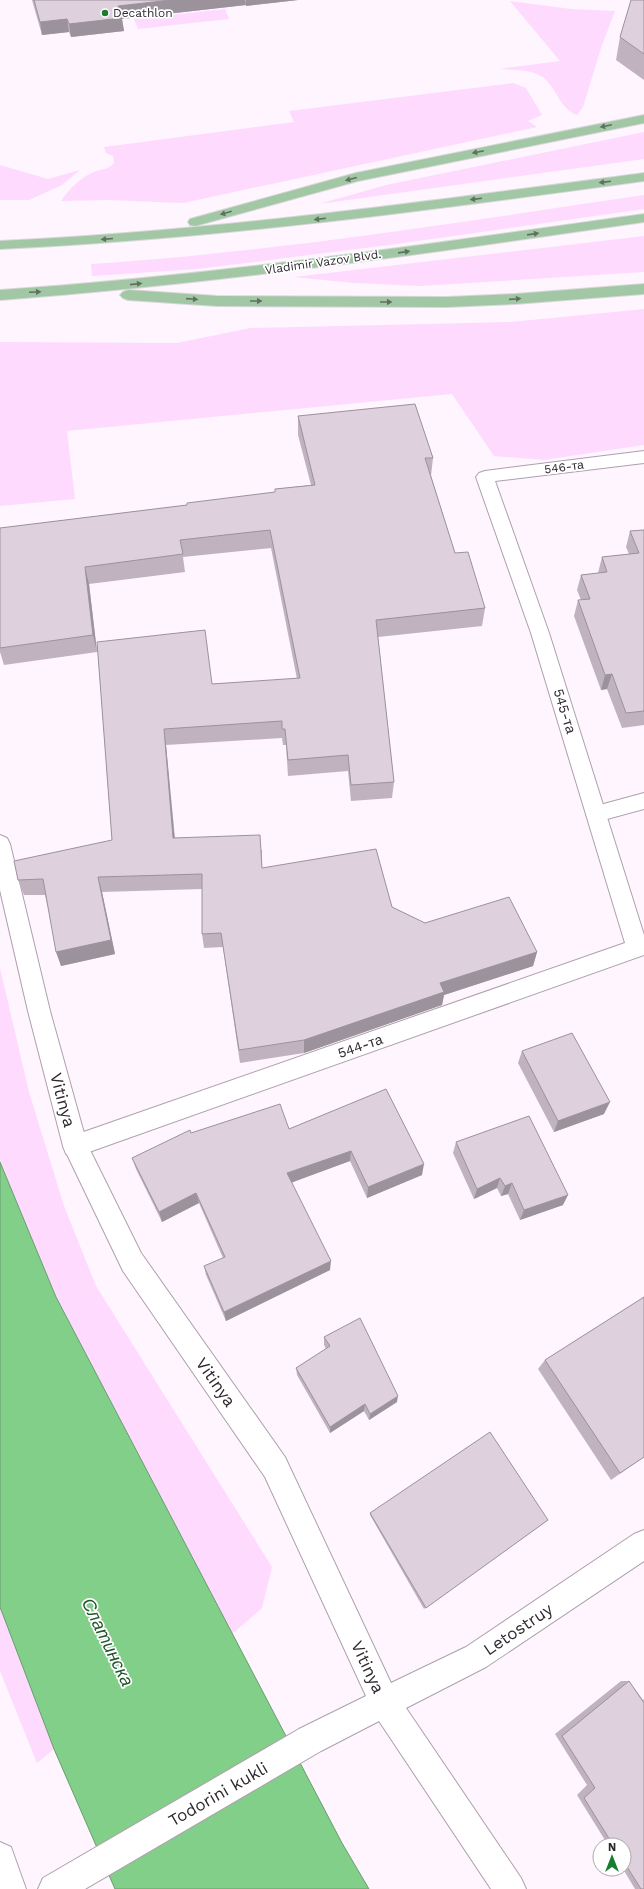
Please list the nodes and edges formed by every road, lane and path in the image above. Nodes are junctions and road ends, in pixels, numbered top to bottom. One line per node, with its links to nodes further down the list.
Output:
1 (644, 119): 4 (main road, one-way to 4)
2 (644, 177): 4 (main road, one-way to 4)
3 (644, 218): 7 (main road, Vladimir Vazov Blvd., one-way to 3)
4 (146, 236): 5 (main road, one-way to 5)
5 (0, 245)
6 (644, 289): 7 (main road, one-way to 6)
7 (69, 290): 8 (main road, Vladimir Vazov Blvd., one-way to 7)
8 (0, 294)
9 (644, 457): 10 (street, 546-та)
10 (485, 477): 12 (street, 545-та)
11 (644, 801): 12 (street)
12 (596, 814): 16 (street, 545-та)
13 (0, 844): 15 (street, Vitinya)
14 (0, 874): 15 (street)
15 (12, 896): 17 (street, Vitinya)
16 (641, 947): 17 (street, 544-та)
17 (75, 1146): 19 (street, Vitinya)
18 (644, 1544): 19 (street, Letostruy)
19 (385, 1703): 21 (street, Todorini kukli); 23 (street, Vitinya)
20 (0, 1858): 22 (street)
21 (66, 1882)
22 (10, 1889)
23 (510, 1889)

